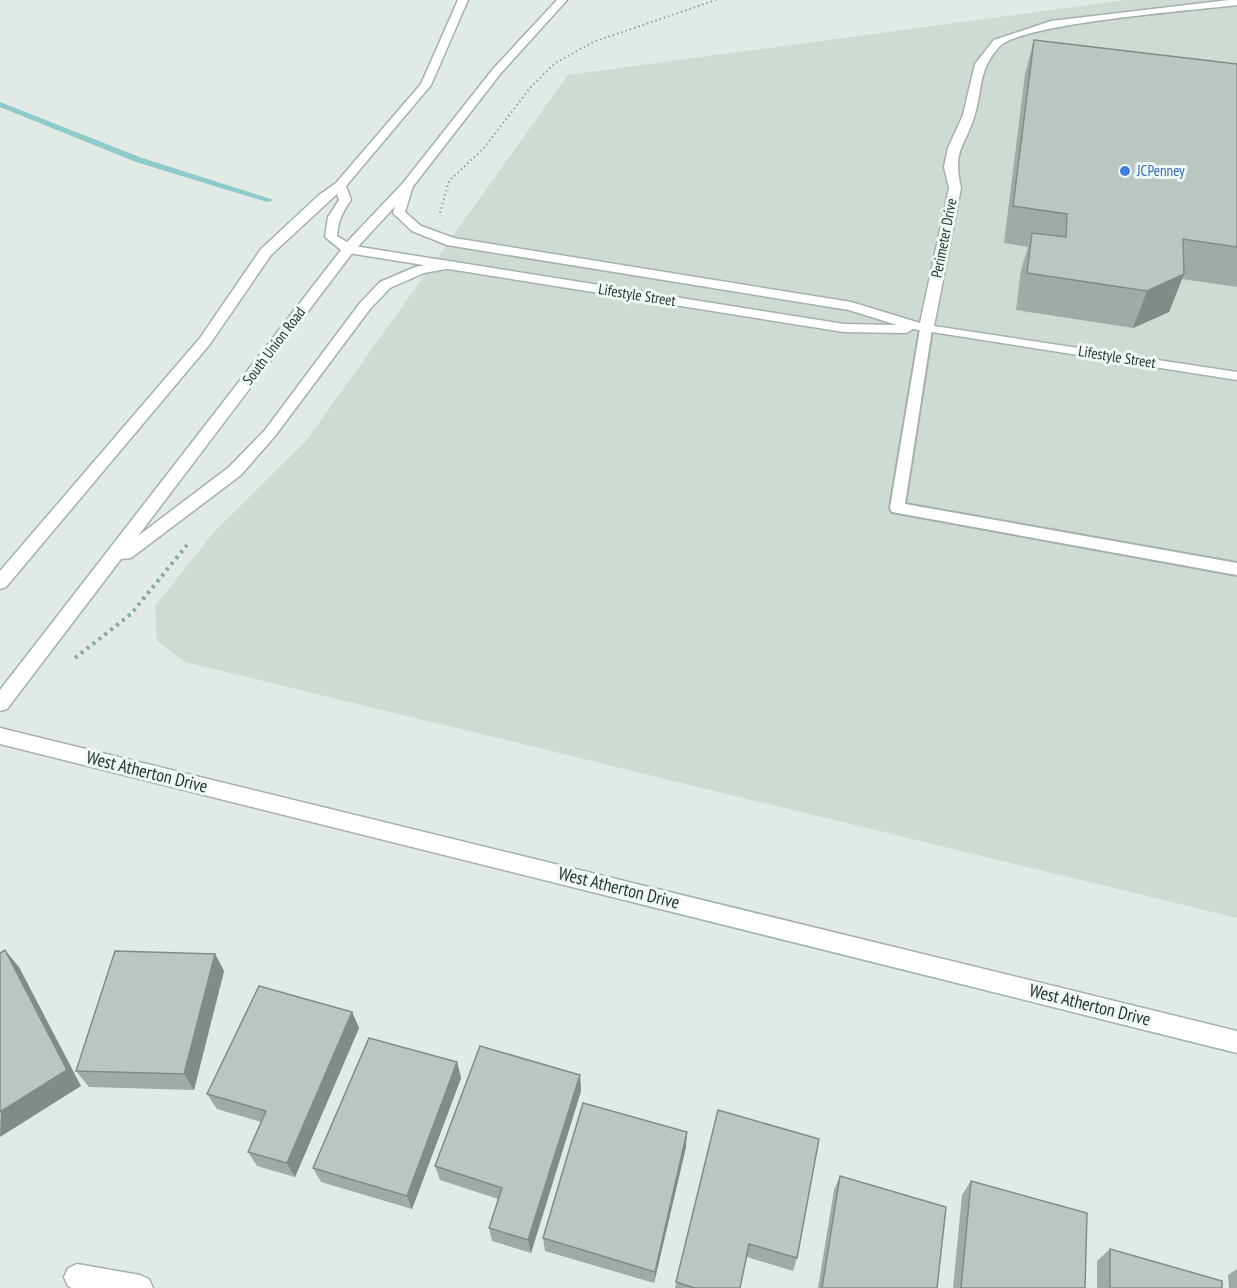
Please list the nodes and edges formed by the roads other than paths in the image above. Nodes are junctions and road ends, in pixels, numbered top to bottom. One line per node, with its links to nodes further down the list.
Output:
1 (463, 0): 4 (street)
2 (562, 0): 5 (street, South Union Road)
3 (1237, 2): 8 (street, Perimeter Drive)
4 (340, 186): 6 (street); 12 (street)
5 (407, 186): 6 (street, South Union Road); 8 (street, Lifestyle Street)
6 (348, 249): 7 (street, Lifestyle Street); 10 (street, South Union Road)
7 (446, 265): 8 (street, Lifestyle Street); 10 (street)
8 (926, 329): 9 (street, Lifestyle Street); 11 (lane)
9 (1237, 376)
10 (104, 570): 13 (street, South Union Road)
11 (1237, 570)
12 (0, 583)
13 (0, 704)
14 (0, 736): 15 (street, West Atherton Drive)
15 (1237, 1042)
16 (77, 1277): 17 (street)
17 (140, 1288)

